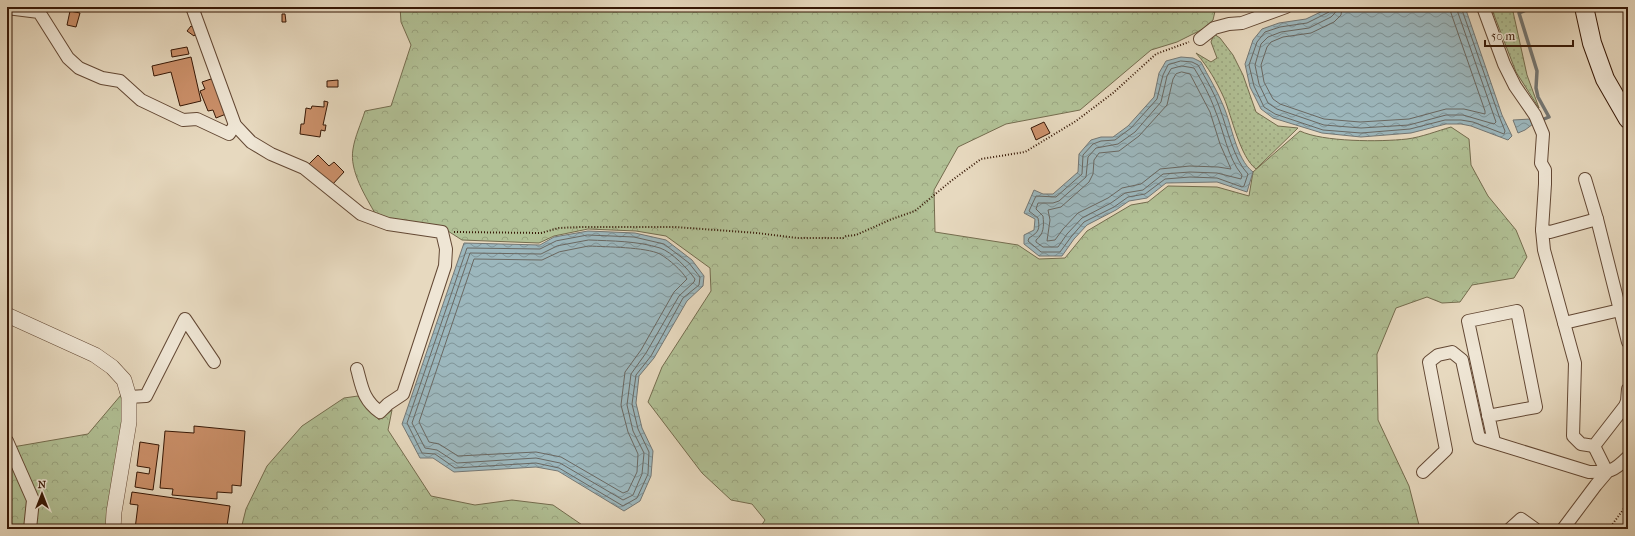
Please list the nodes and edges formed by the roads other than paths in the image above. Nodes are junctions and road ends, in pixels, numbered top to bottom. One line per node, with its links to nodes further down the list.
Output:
1 (192, 7): 8 (street)
2 (1286, 7): 6 (street)
3 (1483, 7): 11 (street)
4 (1584, 7): 7 (main road)
5 (7, 8): 8 (street)
6 (1200, 39)
7 (1628, 119)
8 (235, 125): 17 (street)
9 (1585, 179): 10 (street)
10 (1597, 219): 11 (street); 12 (street)
11 (1542, 230): 14 (street)
12 (1620, 310): 14 (street); 15 (street)
13 (7, 315): 19 (street)
14 (1564, 323): 23 (street)
15 (1628, 342)
16 (214, 362): 19 (street)
17 (357, 369)
18 (1628, 389): 23 (street)
19 (129, 397): 29 (street)
20 (1488, 416): 20 (street); 22 (street)
21 (7, 441): 25 (street)
22 (1494, 442): 26 (street); 27 (street)
23 (1594, 446): 27 (street)
24 (1628, 457): 27 (street)
25 (11, 458): 28 (street)
26 (1423, 472)
27 (1607, 472): 32 (street)
28 (30, 529)
29 (113, 529)
30 (1510, 529): 31 (street)
31 (1535, 529)
32 (1563, 529)

